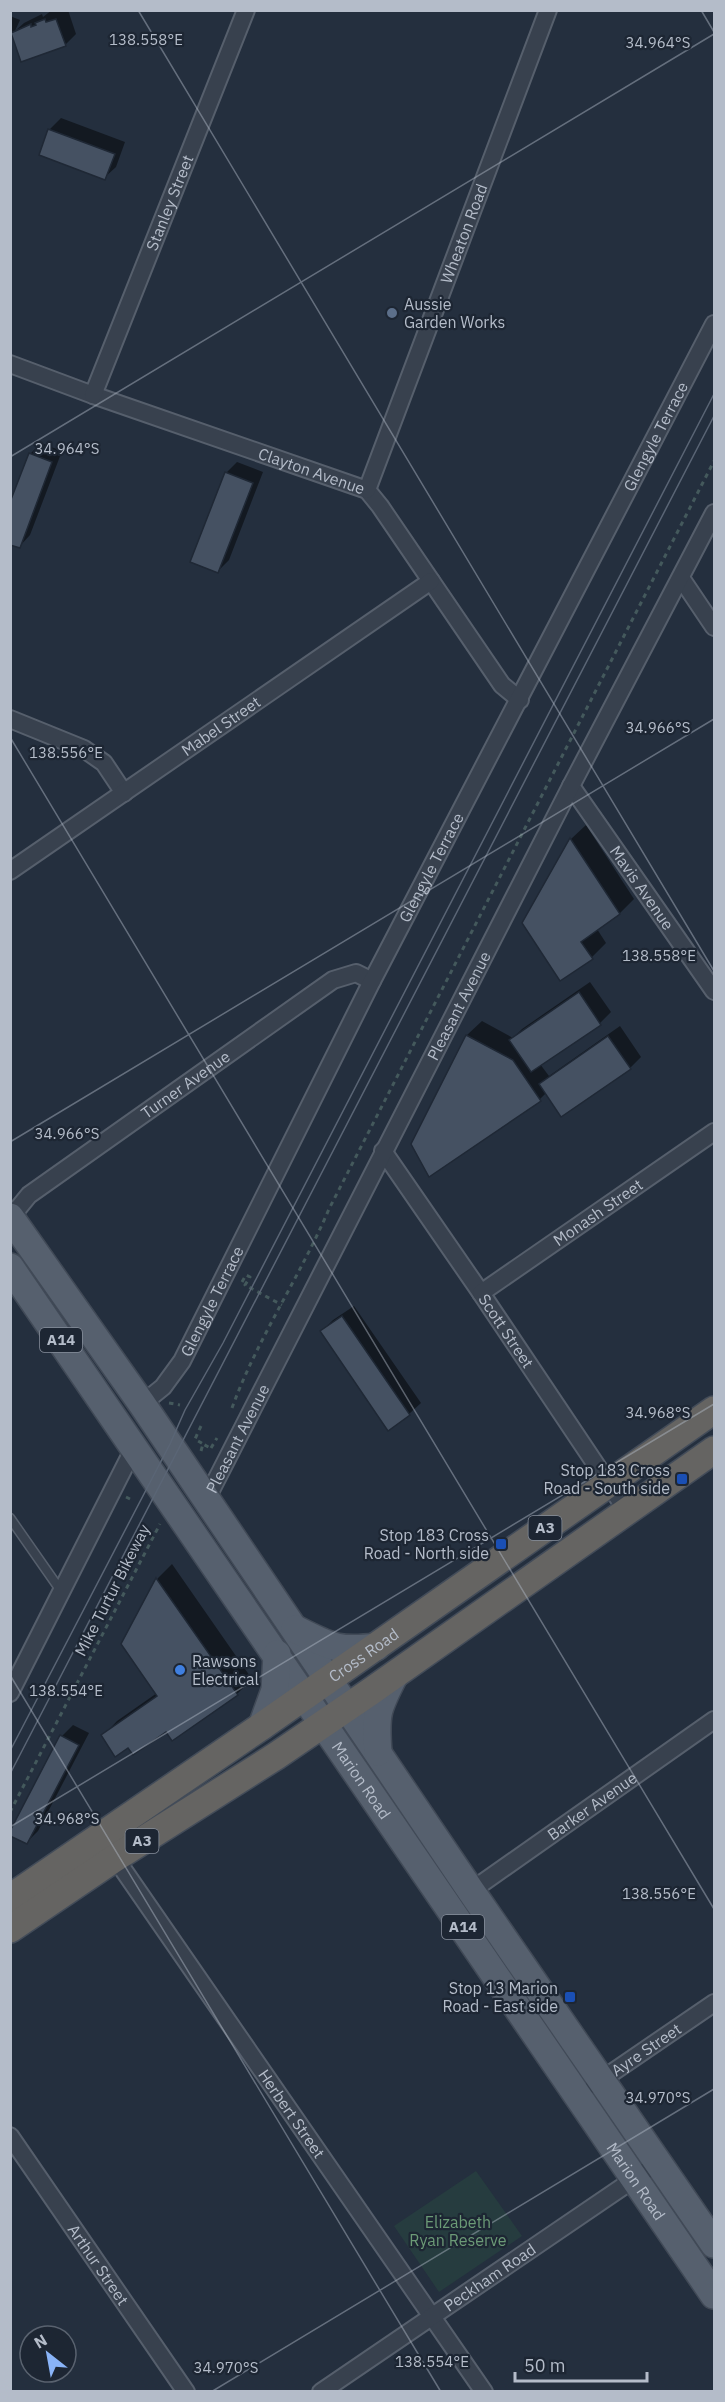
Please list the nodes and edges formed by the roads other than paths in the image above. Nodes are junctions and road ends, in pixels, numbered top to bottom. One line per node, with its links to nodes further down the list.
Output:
1 (246, 10): 5 (street, Stanley Street)
2 (548, 10): 6 (street, Wheaton Road)
3 (714, 324): 11 (street, Glengyle Terrace)
4 (10, 364): 5 (street, Clayton Avenue)
5 (93, 395): 6 (street, Clayton Avenue)
6 (367, 490): 9 (street, Clayton Avenue)
7 (714, 513): 8 (street, Pleasant Avenue)
8 (681, 578): 10 (street); 13 (street, Pleasant Avenue)
9 (431, 581): 11 (street, Clayton Avenue); 14 (street, Mabel Street)
10 (714, 627)
11 (520, 700): 16 (street, Glengyle Terrace)
12 (10, 718): 14 (street)
13 (571, 786): 17 (street, Mavis Avenue); 19 (street, Pleasant Avenue)
14 (124, 793): 15 (street, Mabel Street)
15 (10, 870)
16 (372, 981): 20 (street, Turner Avenue); 23 (street, Glengyle Terrace)
17 (714, 991)
18 (714, 1132): 22 (street, Monash Street)
19 (383, 1151): 22 (street, Scott Street); 28 (street, Pleasant Avenue)
20 (11, 1217): 23 (main road, Marion Road / A14)
21 (10, 1267): 25 (main road, Marion Road / A14)
22 (481, 1293): 27 (street, Scott Street)
23 (155, 1403): 28 (main road, Marion Road / A14)
24 (714, 1410): 27 (highway, Cross Road / A3)
25 (135, 1446): 31 (street); 34 (main road, Marion Road / A14)
26 (714, 1450): 29 (highway, Cross Road / A3)
27 (608, 1484): 29 (street, Scott Street); 33 (highway, Cross Road / A3)
28 (206, 1500): 32 (main road, Marion Road / A14)
29 (627, 1511): 35 (highway, Cross Road / A3)
30 (10, 1518): 31 (lane)
31 (61, 1591): 37 (street)
32 (294, 1629): 33 (main road); 36 (main road, Marion Road / A14)
33 (376, 1647): 36 (highway, Cross Road / A3)
34 (277, 1654): 38 (main road, Marion Road / A14); 42 (main road)
35 (394, 1676): 39 (highway, Cross Road / A3); 43 (main road)
36 (329, 1680): 38 (highway, Cross Road / A3); 39 (main road, Marion Road / A14)
37 (10, 1693)
38 (305, 1696): 41 (main road, Marion Road / A14); 42 (highway, Cross Road / A3)
39 (348, 1707): 41 (highway, Cross Road / A3); 43 (main road, Marion Road / A14)
40 (714, 1720): 47 (street, Barker Avenue)
41 (323, 1723): 44 (highway, Cross Road / A3); 45 (main road, Marion Road / A14)
42 (262, 1726): 46 (highway, Cross Road / A3)
43 (378, 1752): 47 (main road, Marion Road / A14)
44 (276, 1756): 45 (main road); 46 (highway, Cross Road / A3)
45 (348, 1759): 52 (main road, Marion Road / A14)
46 (108, 1847): 48 (highway, Cross Road / A3); 49 (highway, Cross Road / A3); 58 (street, Herbert Street)
47 (471, 1891): 51 (main road, Marion Road / A14)
48 (10, 1898)
49 (10, 1929)
50 (714, 2003): 51 (street, Ayre Street)
51 (601, 2080): 52 (street, Ayre Street); 54 (main road, Marion Road / A14)
52 (578, 2095): 55 (main road, Marion Road / A14)
53 (10, 2136): 59 (street, Arthur Street)
54 (658, 2162): 55 (street, Peckham Road); 56 (main road, Marion Road / A14)
55 (634, 2178): 57 (main road, Marion Road / A14); 58 (street, Peckham Road)
56 (714, 2244)
57 (714, 2295)
58 (433, 2316): 60 (street, Peckham Road); 61 (street, Herbert Street)
59 (186, 2391)
60 (321, 2391)
61 (484, 2391)

